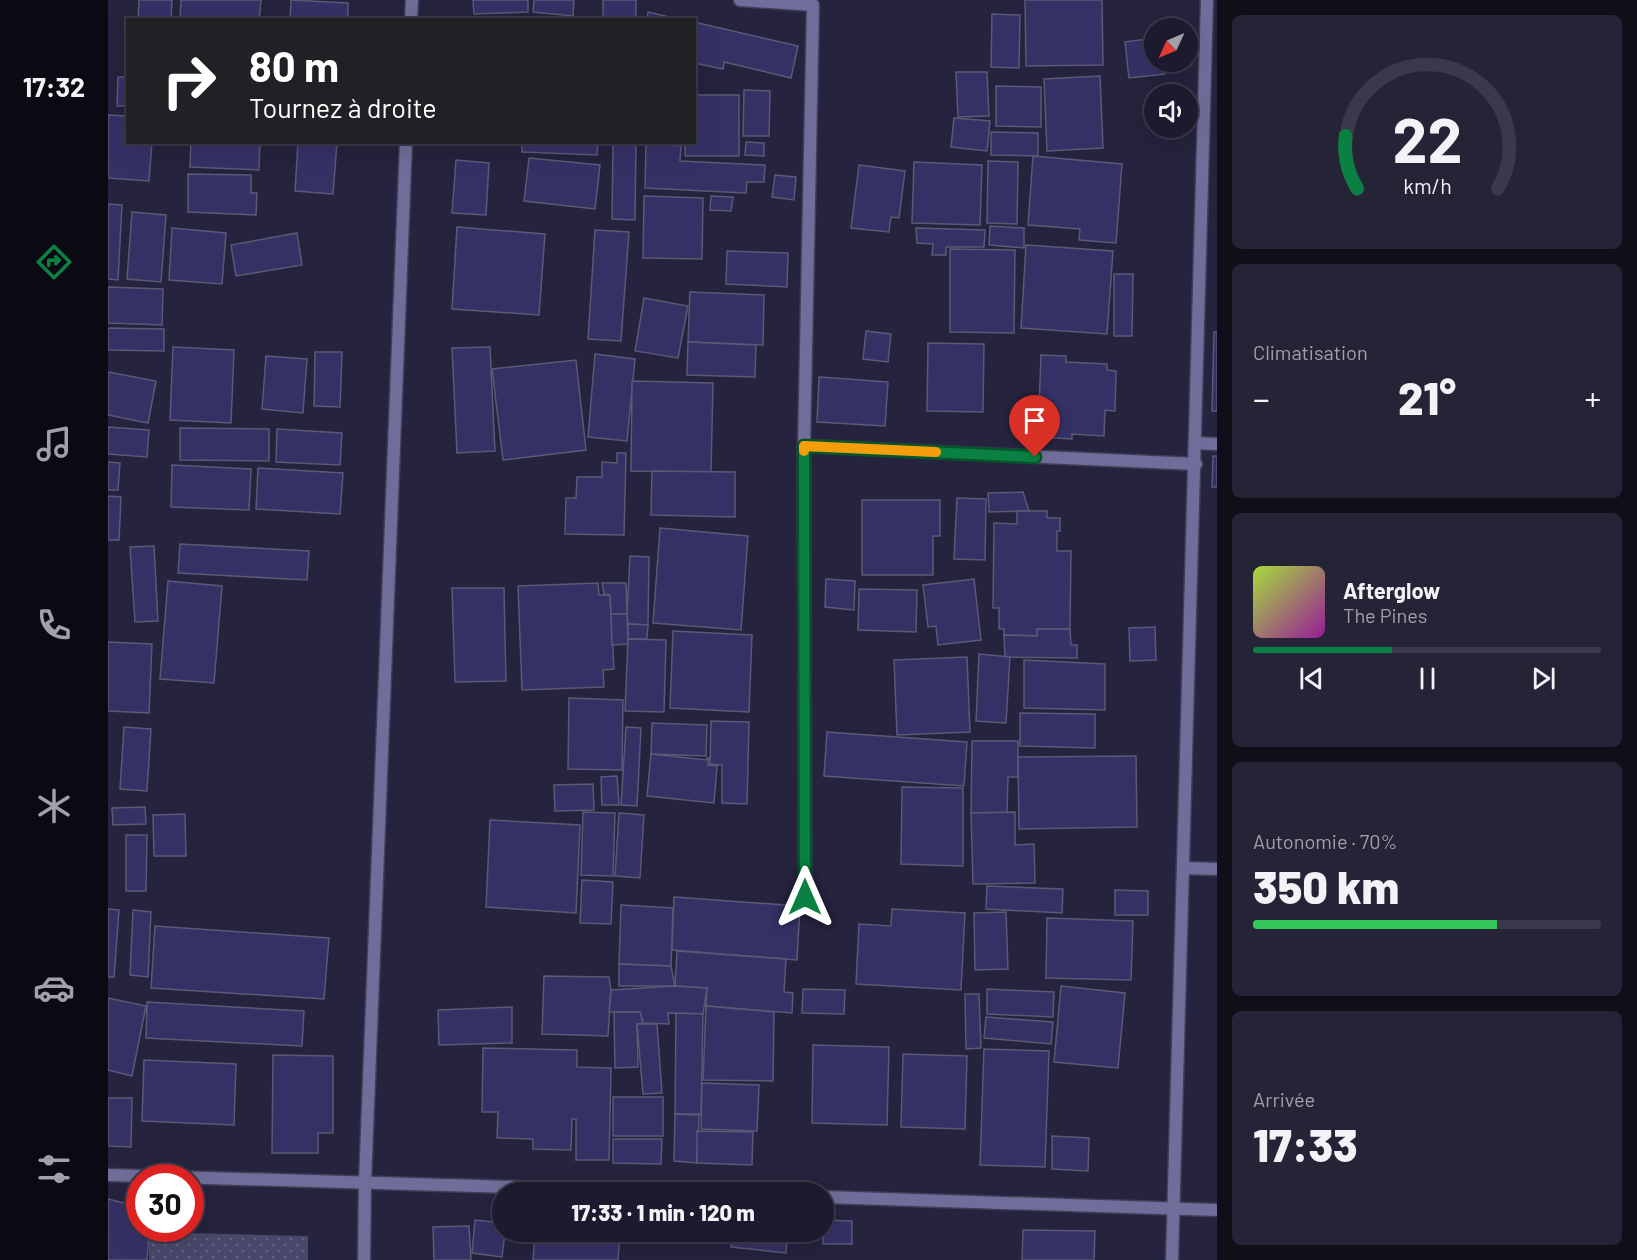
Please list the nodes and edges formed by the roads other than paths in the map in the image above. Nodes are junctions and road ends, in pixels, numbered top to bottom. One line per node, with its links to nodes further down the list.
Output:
1 (412, 0): 4 (street)
2 (740, 0): 8 (street)
3 (1207, 0): 6 (street)
4 (411, 18)
5 (406, 144): 14 (street)
6 (1196, 443): 7 (street); 9 (street)
7 (1217, 444)
8 (804, 446): 9 (street); 12 (street)
9 (1196, 464): 10 (street)
10 (1183, 868): 11 (street); 17 (street)
11 (1217, 869)
12 (805, 897)
13 (108, 1175): 14 (street)
14 (365, 1182): 15 (street); 19 (street)
15 (492, 1186)
16 (834, 1197): 17 (street)
17 (1173, 1209): 18 (street); 20 (street)
18 (1217, 1210)
19 (364, 1260)
20 (1172, 1260)

